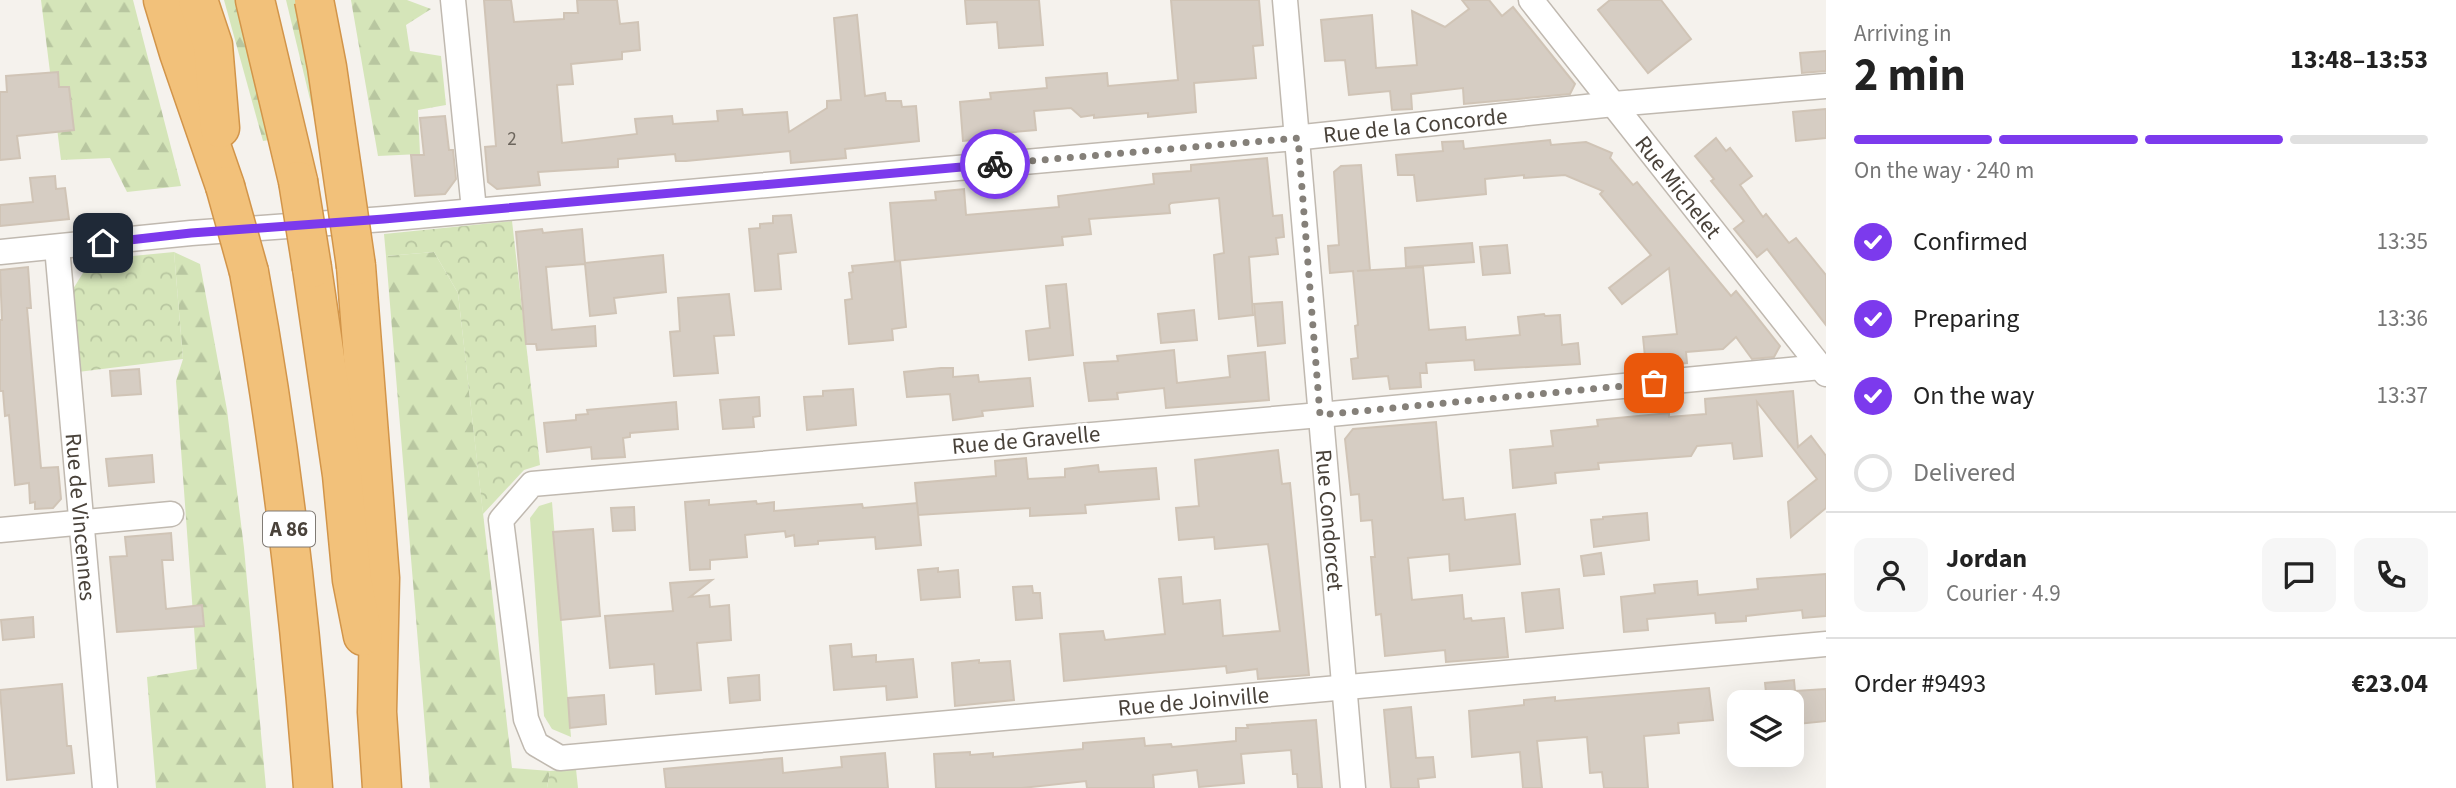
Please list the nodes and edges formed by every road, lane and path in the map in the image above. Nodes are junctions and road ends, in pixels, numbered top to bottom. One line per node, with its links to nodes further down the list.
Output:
1 (163, 0): 11 (highway)
2 (198, 0): 11 (highway, A 86)
3 (255, 0): 22 (highway, A 86, bridge)
4 (314, 0): 22 (highway, bridge)
5 (453, 0): 12 (street)
6 (1285, 0): 10 (street, Rue Condorcet)
7 (1531, 0): 9 (street, Rue Michelet)
8 (1826, 86): 9 (street, Rue de la Concorde)
9 (1614, 104): 10 (street, Rue de la Concorde); 15 (street, Rue Michelet)
10 (1298, 138): 12 (street, Rue de la Concorde); 16 (street, Rue Condorcet)
11 (225, 186): 25 (highway, A 86, bridge)
12 (474, 210): 13 (street, Rue de la Concorde)
13 (57, 247): 14 (street, Rue de la Concorde); 18 (street, Rue de Vincennes)
14 (0, 252)
15 (1823, 371): 16 (street, Rue de Gravelle)
16 (1320, 415): 21 (street, Rue Condorcet); 23 (street, Rue de Gravelle)
17 (171, 514): 18 (street)
18 (81, 523): 19 (street); 24 (street, Rue de Vincennes)
19 (0, 530)
20 (1826, 644): 21 (street, Rue de Joinville)
21 (1345, 686): 23 (street, Rue de Joinville); 27 (street, Rue Condorcet)
22 (377, 712): 26 (highway, A 86)
23 (560, 758)
24 (105, 788)
25 (313, 788)
26 (382, 788)
27 (1353, 788)

